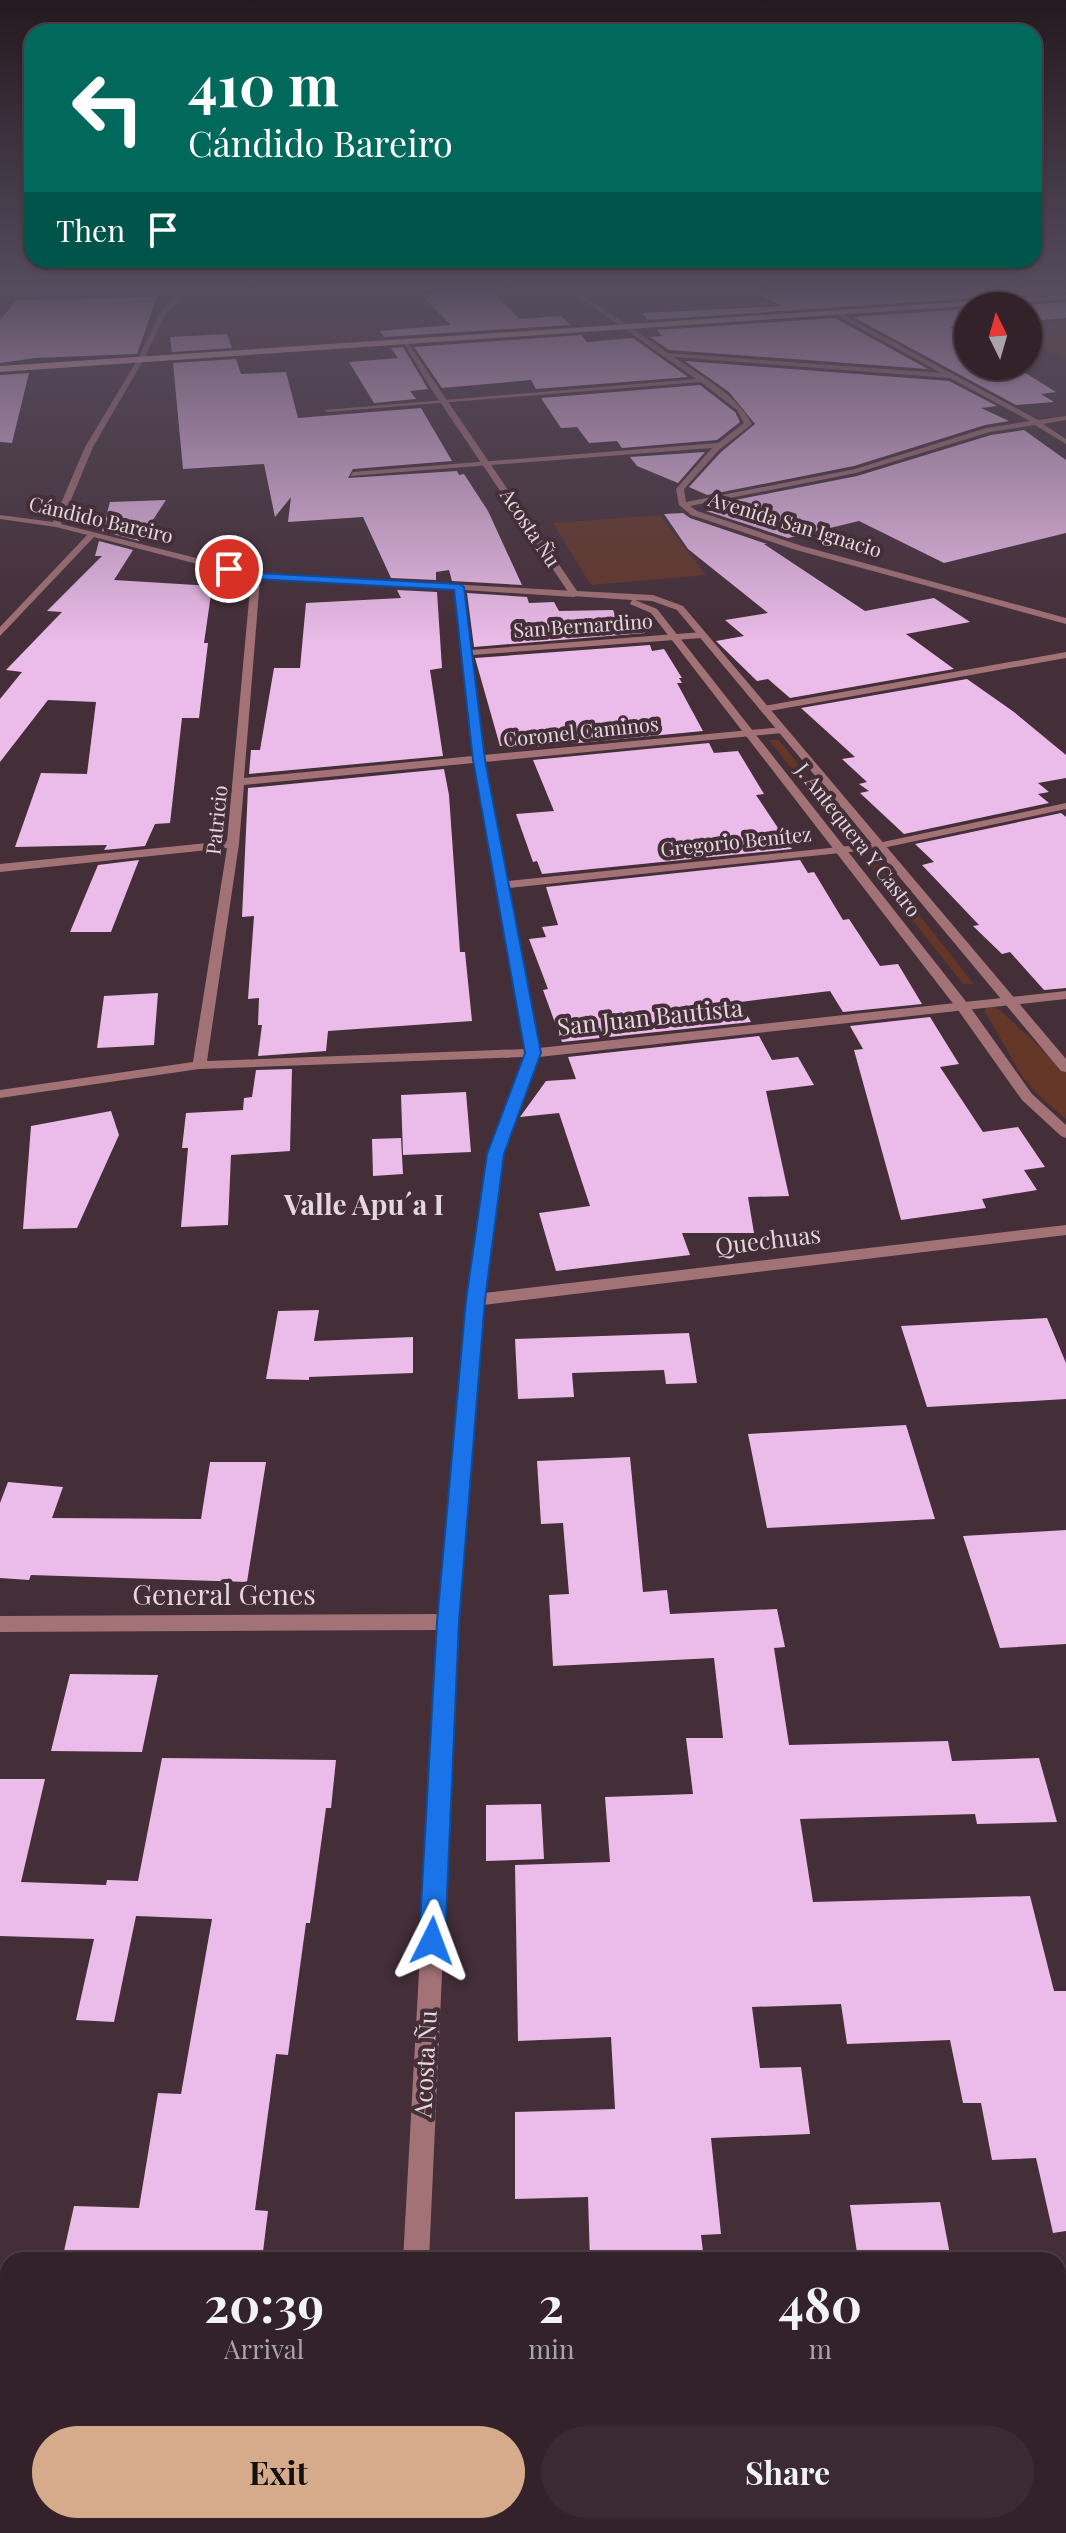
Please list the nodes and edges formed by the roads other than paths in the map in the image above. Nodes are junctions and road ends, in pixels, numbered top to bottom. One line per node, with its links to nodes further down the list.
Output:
1 (113, 407): 15 (street)
2 (364, 407): 6 (street)
3 (449, 407): 11 (street, Acosta Ñu)
4 (738, 407): 10 (street, Avenida San Ignacio)
5 (1009, 407): 8 (street)
6 (328, 410)
7 (1066, 418): 8 (street)
8 (1034, 421): 9 (street); 13 (street)
9 (1066, 442)
10 (721, 445): 11 (street); 13 (street, Avenida San Ignacio)
11 (487, 464): 12 (street); 19 (street, Acosta Ñu)
12 (353, 474)
13 (683, 505): 21 (street, Avenida San Ignacio)
14 (0, 517): 15 (street, Cándido Bareiro)
15 (56, 525): 16 (street, Cándido Bareiro)
16 (92, 535): 17 (street, Cándido Bareiro); 22 (street)
17 (256, 576): 18 (street, Cándido Bareiro); 31 (street, Patricio)
18 (459, 587): 19 (street, Cándido Bareiro); 25 (street)
19 (574, 594): 20 (street, J. Antequera Y Castro)
20 (604, 595): 23 (street, J. Antequera Y Castro); 24 (street, J. Antequera Y Castro)
21 (1066, 621)
22 (0, 633)
23 (702, 635): 24 (street, San Bernardino); 27 (street, J. Antequera Y Castro)
24 (674, 637): 25 (street, San Bernardino); 29 (street, J. Antequera Y Castro)
25 (466, 653): 30 (street)
26 (1066, 655): 27 (street)
27 (764, 709): 28 (street, J. Antequera Y Castro)
28 (782, 730): 29 (street, Coronel Caminos); 34 (street, J. Antequera Y Castro)
29 (750, 734): 30 (street, Coronel Caminos); 35 (street, J. Antequera Y Castro)
30 (479, 760): 31 (street, Coronel Caminos); 37 (street)
31 (239, 782): 33 (street, Patricio)
32 (1066, 806): 34 (street, Gregorio Benítez)
33 (233, 844): 36 (street); 42 (street, Patricio)
34 (878, 846): 35 (street, Gregorio Benítez); 39 (street, J. Antequera Y Castro)
35 (840, 850): 37 (street, Gregorio Benítez); 40 (street, J. Antequera Y Castro)
36 (0, 868)
37 (502, 885): 41 (street)
38 (1066, 995): 39 (street, San Juan Bautista)
39 (1008, 1002): 40 (street, San Juan Bautista); 43 (street, J. Antequera Y Castro)
40 (963, 1007): 41 (street, San Juan Bautista); 45 (street, J. Antequera Y Castro)
41 (533, 1053): 42 (street, San Juan Bautista); 47 (street, Acosta Ñu)
42 (199, 1065): 44 (street, San Juan Bautista)
43 (1066, 1068)
44 (0, 1094)
45 (1066, 1133)
46 (1066, 1230): 47 (street, Quechuas)
47 (475, 1300): 48 (street, Acosta Ñu)
48 (448, 1622): 49 (street, General Genes); 50 (street, Acosta Ñu)
49 (0, 1624)
50 (416, 2252)

